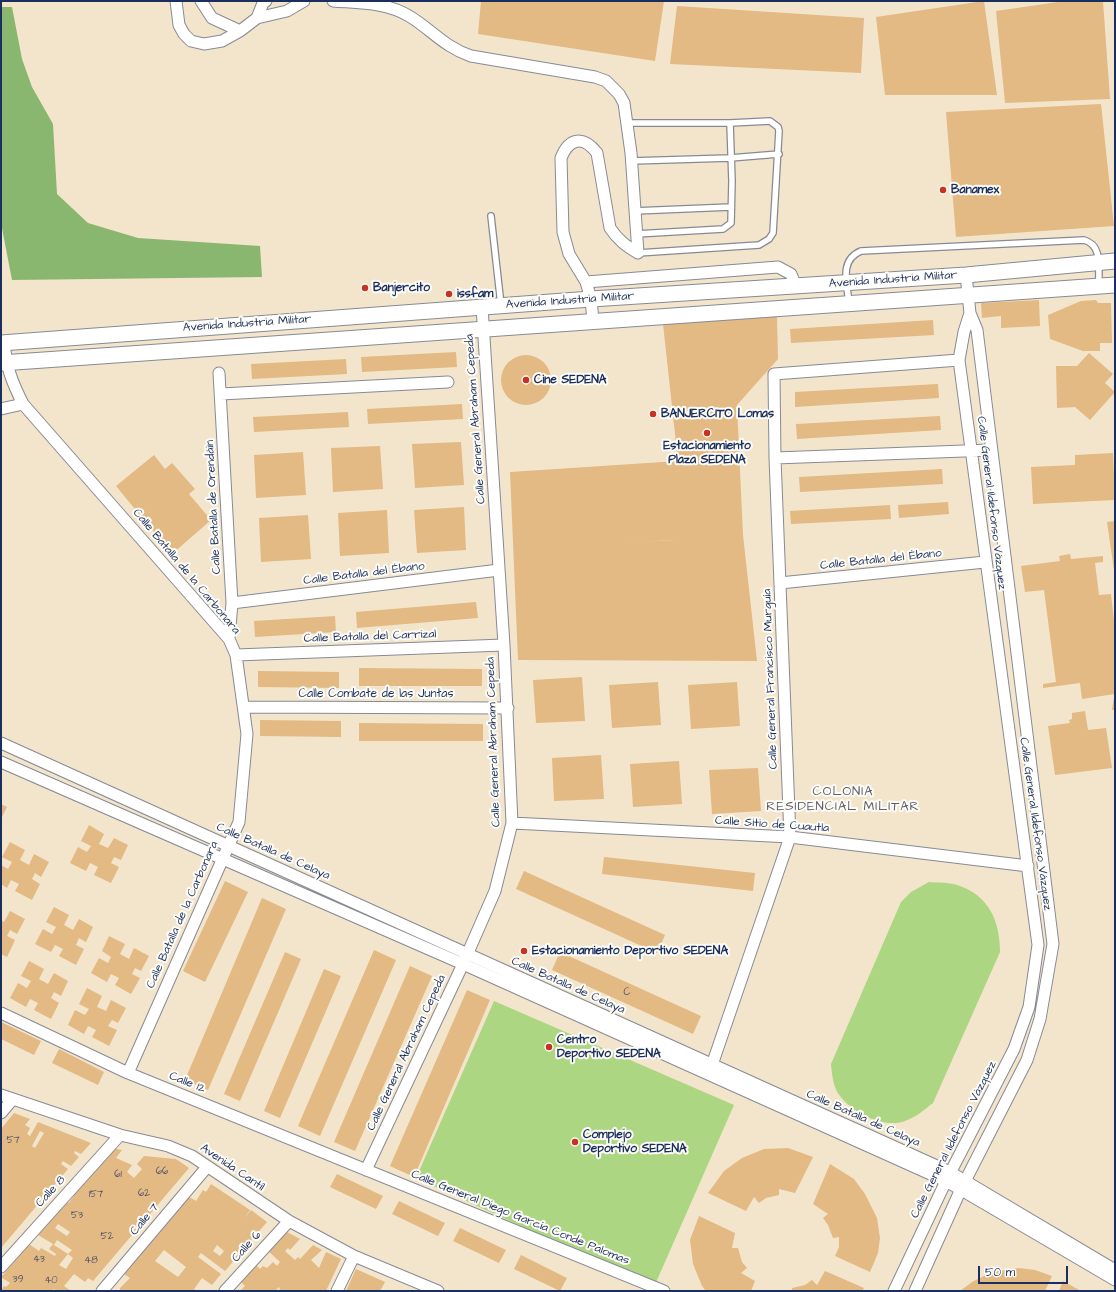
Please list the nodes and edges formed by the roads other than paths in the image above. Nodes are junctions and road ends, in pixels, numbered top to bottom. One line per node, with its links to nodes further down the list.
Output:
1 (176, 1): 7 (street)
2 (201, 1): 7 (street)
3 (266, 1): 6 (street)
4 (304, 1): 6 (street)
5 (333, 1): 9 (street)
6 (257, 18): 7 (street)
7 (240, 32)
8 (730, 122): 9 (lane); 10 (lane); 11 (lane)
9 (628, 123): 12 (street)
10 (779, 154): 11 (lane); 17 (lane)
11 (730, 158): 12 (lane); 13 (lane)
12 (631, 161): 14 (street)
13 (731, 207): 14 (lane); 16 (lane)
14 (634, 211): 16 (street)
15 (491, 216): 29 (lane)
16 (636, 234): 17 (street)
17 (638, 253): 21 (street)
18 (1115, 261): 19 (main road, Avenida Industria Militar)
19 (1098, 263): 20 (main road, Avenida Industria Militar); 22 (lane); 24 (lane)
20 (966, 275): 22 (main road, Avenida Industria Militar); 26 (street, Calle General Ildefonso Vázquez)
21 (586, 282): 25 (street); 27 (street)
22 (847, 283): 25 (main road, Avenida Industria Militar); 28 (lane)
23 (1115, 285): 24 (main road, Avenida Industria Militar)
24 (1099, 286): 26 (main road, Avenida Industria Militar)
25 (796, 287): 27 (main road, Avenida Industria Militar)
26 (968, 296): 28 (main road, Avenida Industria Militar); 31 (street, Calle General Ildefonso Vázquez)
27 (591, 299): 29 (main road, Avenida Industria Militar); 32 (street)
28 (849, 303): 32 (main road, Avenida Industria Militar)
29 (501, 305): 30 (main road, Avenida Industria Militar)
30 (482, 307): 33 (street, Calle General Abraham Cepeda); 36 (main road, Avenida Industria Militar)
31 (970, 313): 34 (street, Calle General Ildefonso Vázquez); 35 (street, Calle General Ildefonso Vázquez)
32 (593, 321): 33 (main road, Avenida Industria Militar)
33 (483, 329): 38 (main road, Avenida Industria Militar); 48 (street, Calle General Abraham Cepeda)
34 (976, 330): 35 (street); 45 (street, Calle General Ildefonso Vázquez)
35 (964, 332): 37 (street, Calle General Ildefonso Vázquez)
36 (2, 342): 38 (street, Calle Batalla de la Carbonara)
37 (959, 360): 44 (street, Calle General Ildefonso Vázquez); 46 (street, Calle General Francisco Murguía)
38 (3, 363): 42 (street, Calle Batalla de la Carbonara)
39 (219, 373): 41 (street, Calle Batalla de Orendáin)
40 (448, 382): 41 (street)
41 (221, 394): 50 (street, Calle Batalla de Orendáin)
42 (23, 404): 43 (street); 51 (street, Calle Batalla de la Carbonara)
43 (1, 409)
44 (972, 450): 45 (street); 46 (street); 47 (street, Calle General Ildefonso Vázquez)
45 (991, 450): 74 (street, Calle General Ildefonso Vázquez)
46 (775, 458): 49 (street, Calle General Francisco Murguía)
47 (985, 562): 49 (street, Calle Batalla del Ébano); 62 (street, Calle General Ildefonso Vázquez)
48 (499, 570): 50 (street, Calle Batalla del Ébano); 52 (street, Calle General Abraham Cepeda)
49 (780, 583): 59 (street, Calle General Francisco Murguía)
50 (232, 603): 51 (street, Calle Batalla de Orendáin)
51 (229, 640): 53 (street, Calle Batalla de la Carbonara)
52 (504, 645): 53 (street, Calle Batalla del Carrizal); 55 (street, Calle General Abraham Cepeda)
53 (236, 655): 54 (street, Calle Batalla de la Carbonara)
54 (244, 707): 55 (street, Calle Combate de las Juntas); 60 (street, Calle Batalla de la Carbonara)
55 (508, 708): 58 (street, Calle General Abraham Cepeda)
56 (1, 743): 60 (street, Calle Batalla de Celaya)
57 (1, 762): 61 (street, Calle Batalla de Celaya)
58 (512, 823): 59 (street, Calle Sitio de Cuautla); 63 (street, Calle General Abraham Cepeda)
59 (790, 838): 62 (street, Calle Sitio de Cuautla); 65 (street, Calle General Francisco Murguía)
60 (228, 846): 61 (street, Calle Batalla de la Carbonara); 63 (street, Calle Batalla de Celaya)
61 (223, 858): 63 (street, Calle Batalla de Celaya); 66 (street, Calle Batalla de la Carbonara)
62 (1028, 866): 73 (street, Calle General Ildefonso Vázquez)
63 (465, 959): 65 (street, Calle Batalla de Celaya); 72 (street, Calle General Abraham Cepeda); 73 (street, Calle Batalla de Celaya)
64 (1, 1013): 66 (street, Calle 12)
65 (712, 1065): 73 (street, Calle Batalla de Celaya)
66 (128, 1073): 72 (street, Calle 12)
67 (1, 1095): 68 (street, Avenida Cantíl)
68 (12, 1100): 69 (street); 70 (street, Avenida Cantíl)
69 (1, 1113)
70 (120, 1135): 71 (street, Avenida Cantíl); 77 (street, Calle 8)
71 (208, 1167): 75 (street, Avenida Cantíl); 81 (street, Calle 7)
72 (366, 1170): 84 (street, Calle General Diego García Conde Palomas)
73 (948, 1177): 74 (street, Calle Batalla de Celaya); 85 (street, Calle General Ildefonso Vázquez)
74 (963, 1185): 78 (street, Calle Batalla de Celaya); 79 (street, Calle Batalla de Celaya); 86 (street, Calle General Ildefonso Vázquez)
75 (289, 1221): 76 (street, Avenida Cantíl); 82 (street, Calle 6)
76 (354, 1256): 80 (street, Avenida Cantíl); 83 (street)
77 (1, 1267)
78 (1115, 1270)
79 (1115, 1280)
80 (435, 1290)
81 (102, 1291)
82 (225, 1291)
83 (337, 1291)
84 (664, 1291)
85 (894, 1291)
86 (915, 1291)

